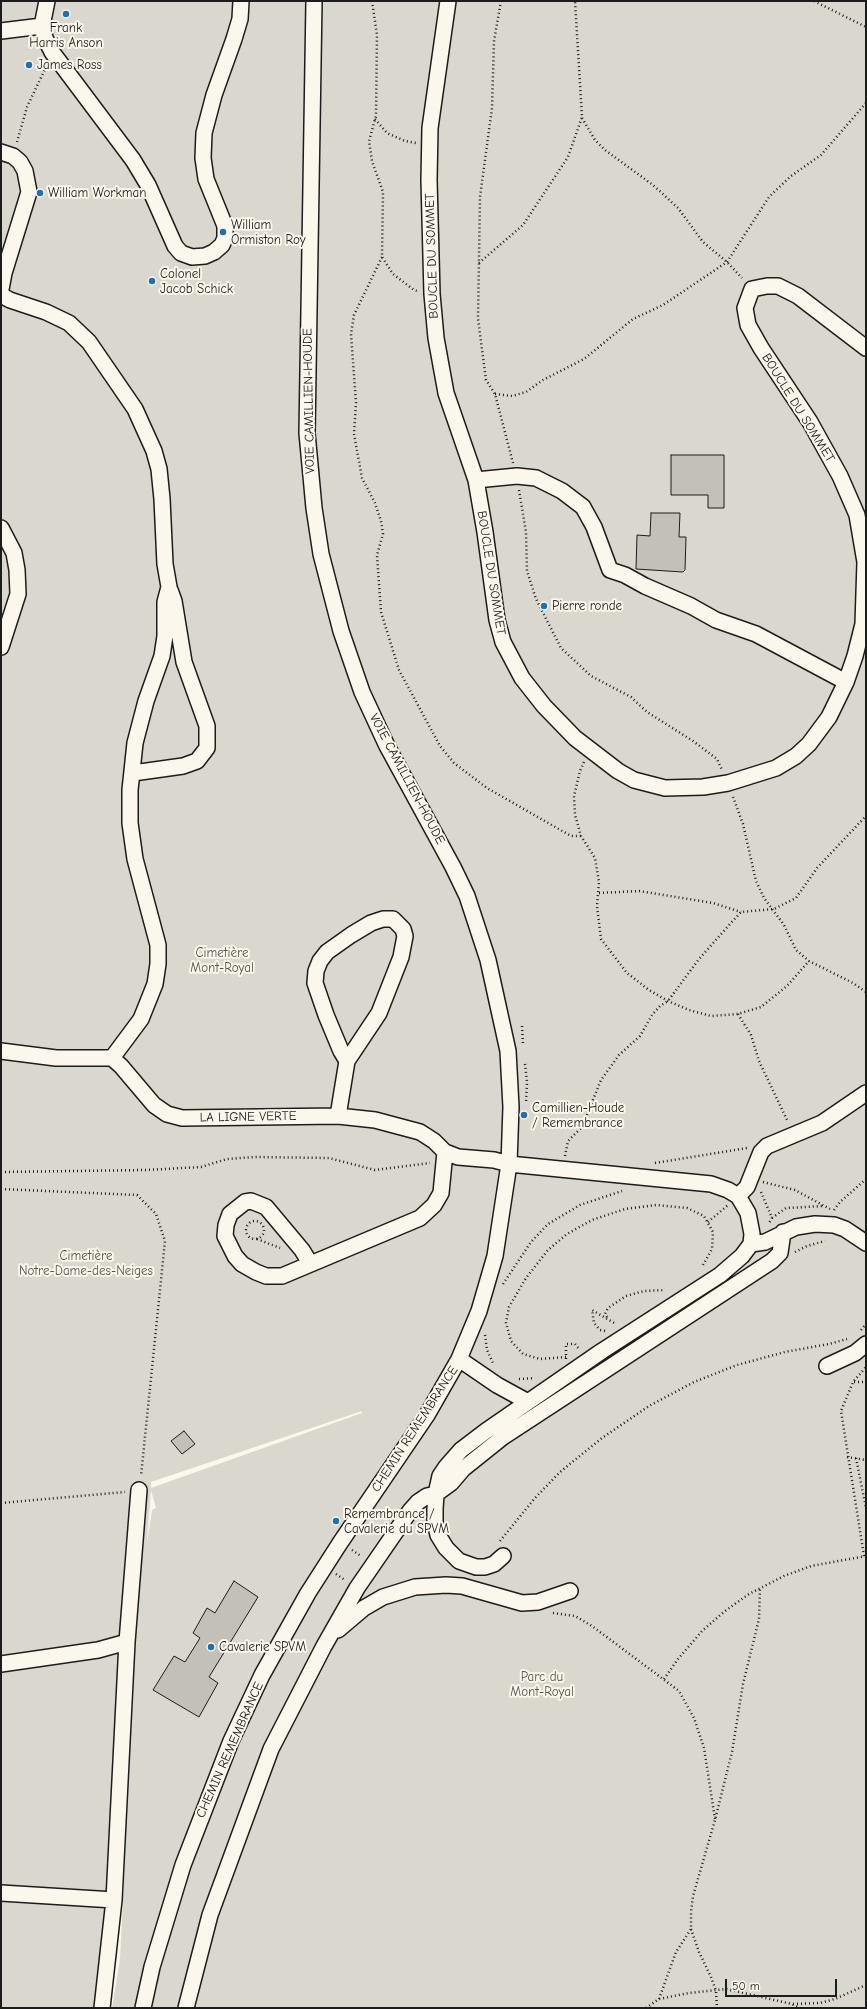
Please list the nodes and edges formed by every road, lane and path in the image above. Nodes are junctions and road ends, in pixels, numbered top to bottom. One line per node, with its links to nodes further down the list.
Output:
1 (47, 1): 10 (street)
2 (241, 1): 13 (street)
3 (314, 1): 47 (street, VOIE CAMILLIEN-HOUDE)
4 (322, 1): 47 (street, VOIE CAMILLIEN-HOUDE)
5 (372, 1): 16 (path)
6 (448, 1): 17 (street, BOUCLE DU SOMMET)
7 (501, 1): 21 (path)
8 (576, 1): 15 (path)
9 (814, 1): 11 (path)
10 (42, 26): 12 (street); 13 (street)
11 (866, 27)
12 (1, 31)
13 (52, 52): 18 (path)
14 (866, 103): 20 (path)
15 (582, 117): 20 (path); 21 (path)
16 (375, 119): 17 (path); 19 (path)
17 (430, 145): 24 (street, BOUCLE DU SOMMET)
18 (7, 154): 22 (street)
19 (382, 257): 24 (path); 38 (path)
20 (727, 262): 23 (path); 27 (path)
21 (479, 263): 27 (path)
22 (1, 289)
23 (752, 289): 26 (street); 33 (street, BOUCLE DU SOMMET)
24 (432, 294): 29 (street, BOUCLE DU SOMMET)
25 (1, 295): 31 (street)
26 (866, 348)
27 (494, 394): 28 (path)
28 (517, 476): 29 (street); 33 (street); 36 (path)
29 (476, 480): 34 (street, BOUCLE DU SOMMET)
30 (1, 528): 32 (street)
31 (169, 587): 35 (street); 35 (street)
32 (1, 647)
33 (846, 682): 36 (street, BOUCLE DU SOMMET)
34 (590, 750): 36 (street, BOUCLE DU SOMMET); 38 (path)
35 (133, 773): 48 (street)
36 (728, 783): 40 (path)
37 (866, 816): 40 (path)
38 (581, 836): 39 (path)
39 (599, 892): 41 (path); 44 (path)
40 (774, 909): 41 (path); 42 (path)
41 (741, 912): 44 (path)
42 (809, 962): 43 (path); 45 (path)
43 (866, 992)
44 (668, 1001): 45 (path); 56 (path)
45 (738, 1014): 52 (path)
46 (1, 1051): 48 (street)
47 (508, 1051): 59 (street, VOIE CAMILLIEN-HOUDE)
48 (112, 1058): 51 (street, LA LIGNE VERTE)
49 (347, 1060): 49 (street); 51 (street)
50 (866, 1093): 52 (street)
51 (338, 1116): 54 (street, LA LIGNE VERTE)
52 (794, 1136): 53 (street)
53 (767, 1146): 58 (path); 61 (street)
54 (445, 1156): 59 (street, LA LIGNE VERTE); 60 (path); 77 (street)
55 (558, 1157): 56 (path)
56 (564, 1158): 57 (path)
57 (572, 1159)
58 (653, 1163)
59 (509, 1164): 65 (street, LA LIGNE VERTE); 91 (street, CHEMIN REMEMBRANCE)
60 (1, 1172)
61 (752, 1178): 65 (street); 68 (path)
62 (866, 1179): 67 (path)
63 (1, 1189): 104 (path)
64 (628, 1190): 79 (path)
65 (732, 1202): 69 (path); 75 (street)
66 (824, 1206): 68 (path)
67 (834, 1211)
68 (772, 1218): 70 (path)
69 (708, 1222): 78 (path); 90 (path)
70 (765, 1226)
71 (246, 1231): 71 (path)
72 (782, 1232): 74 (street); 75 (street); 105 (street)
73 (832, 1241): 76 (path)
74 (866, 1243)
75 (751, 1244): 100 (street)
76 (791, 1255)
77 (310, 1263): 77 (street)
78 (703, 1264)
79 (500, 1290)
80 (665, 1290): 81 (path)
81 (607, 1318): 83 (path); 85 (path)
82 (866, 1324): 87 (path)
83 (614, 1328)
84 (486, 1330): 93 (path)
85 (609, 1331)
86 (851, 1337): 109 (path)
87 (862, 1338): 94 (street)
88 (577, 1353): 90 (path)
89 (571, 1356): 90 (path)
90 (566, 1358): 92 (path)
91 (459, 1359): 100 (street); 108 (street, CHEMIN REMEMBRANCE)
92 (561, 1363)
93 (495, 1366)
94 (827, 1366)
95 (866, 1367): 98 (path)
96 (539, 1377): 97 (path)
97 (517, 1379)
98 (853, 1382): 99 (path); 101 (path)
99 (866, 1382)
100 (528, 1402): 105 (street)
101 (847, 1457): 102 (path); 110 (path)
102 (856, 1458): 103 (path); 107 (path)
103 (866, 1460)
104 (139, 1490): 106 (path); 117 (street)
105 (436, 1494): 109 (street); 111 (street)
106 (1, 1503)
107 (866, 1508)
108 (340, 1543): 111 (path); 112 (street, CHEMIN REMEMBRANCE)
109 (500, 1551)
110 (865, 1556): 114 (path)
111 (373, 1563): 113 (street)
112 (324, 1567): 113 (path); 130 (street, CHEMIN REMEMBRANCE)
113 (357, 1588): 118 (street)
114 (760, 1588): 120 (path); 121 (path)
115 (570, 1591): 118 (street)
116 (546, 1614): 120 (path)
117 (127, 1642): 119 (street); 123 (street)
118 (324, 1646): 131 (street)
119 (1, 1664)
120 (664, 1679): 121 (path)
121 (715, 1820): 124 (path)
122 (1, 1893): 123 (street)
123 (114, 1900): 129 (street)
124 (691, 1929): 126 (path); 127 (path)
125 (866, 1985): 128 (path)
126 (716, 1991): 127 (path); 128 (path); 133 (path)
127 (659, 1999): 132 (path)
128 (792, 2004): 134 (path)
129 (102, 2008)
130 (143, 2008)
131 (186, 2008)
132 (646, 2008)
133 (717, 2008)
134 (800, 2008)

